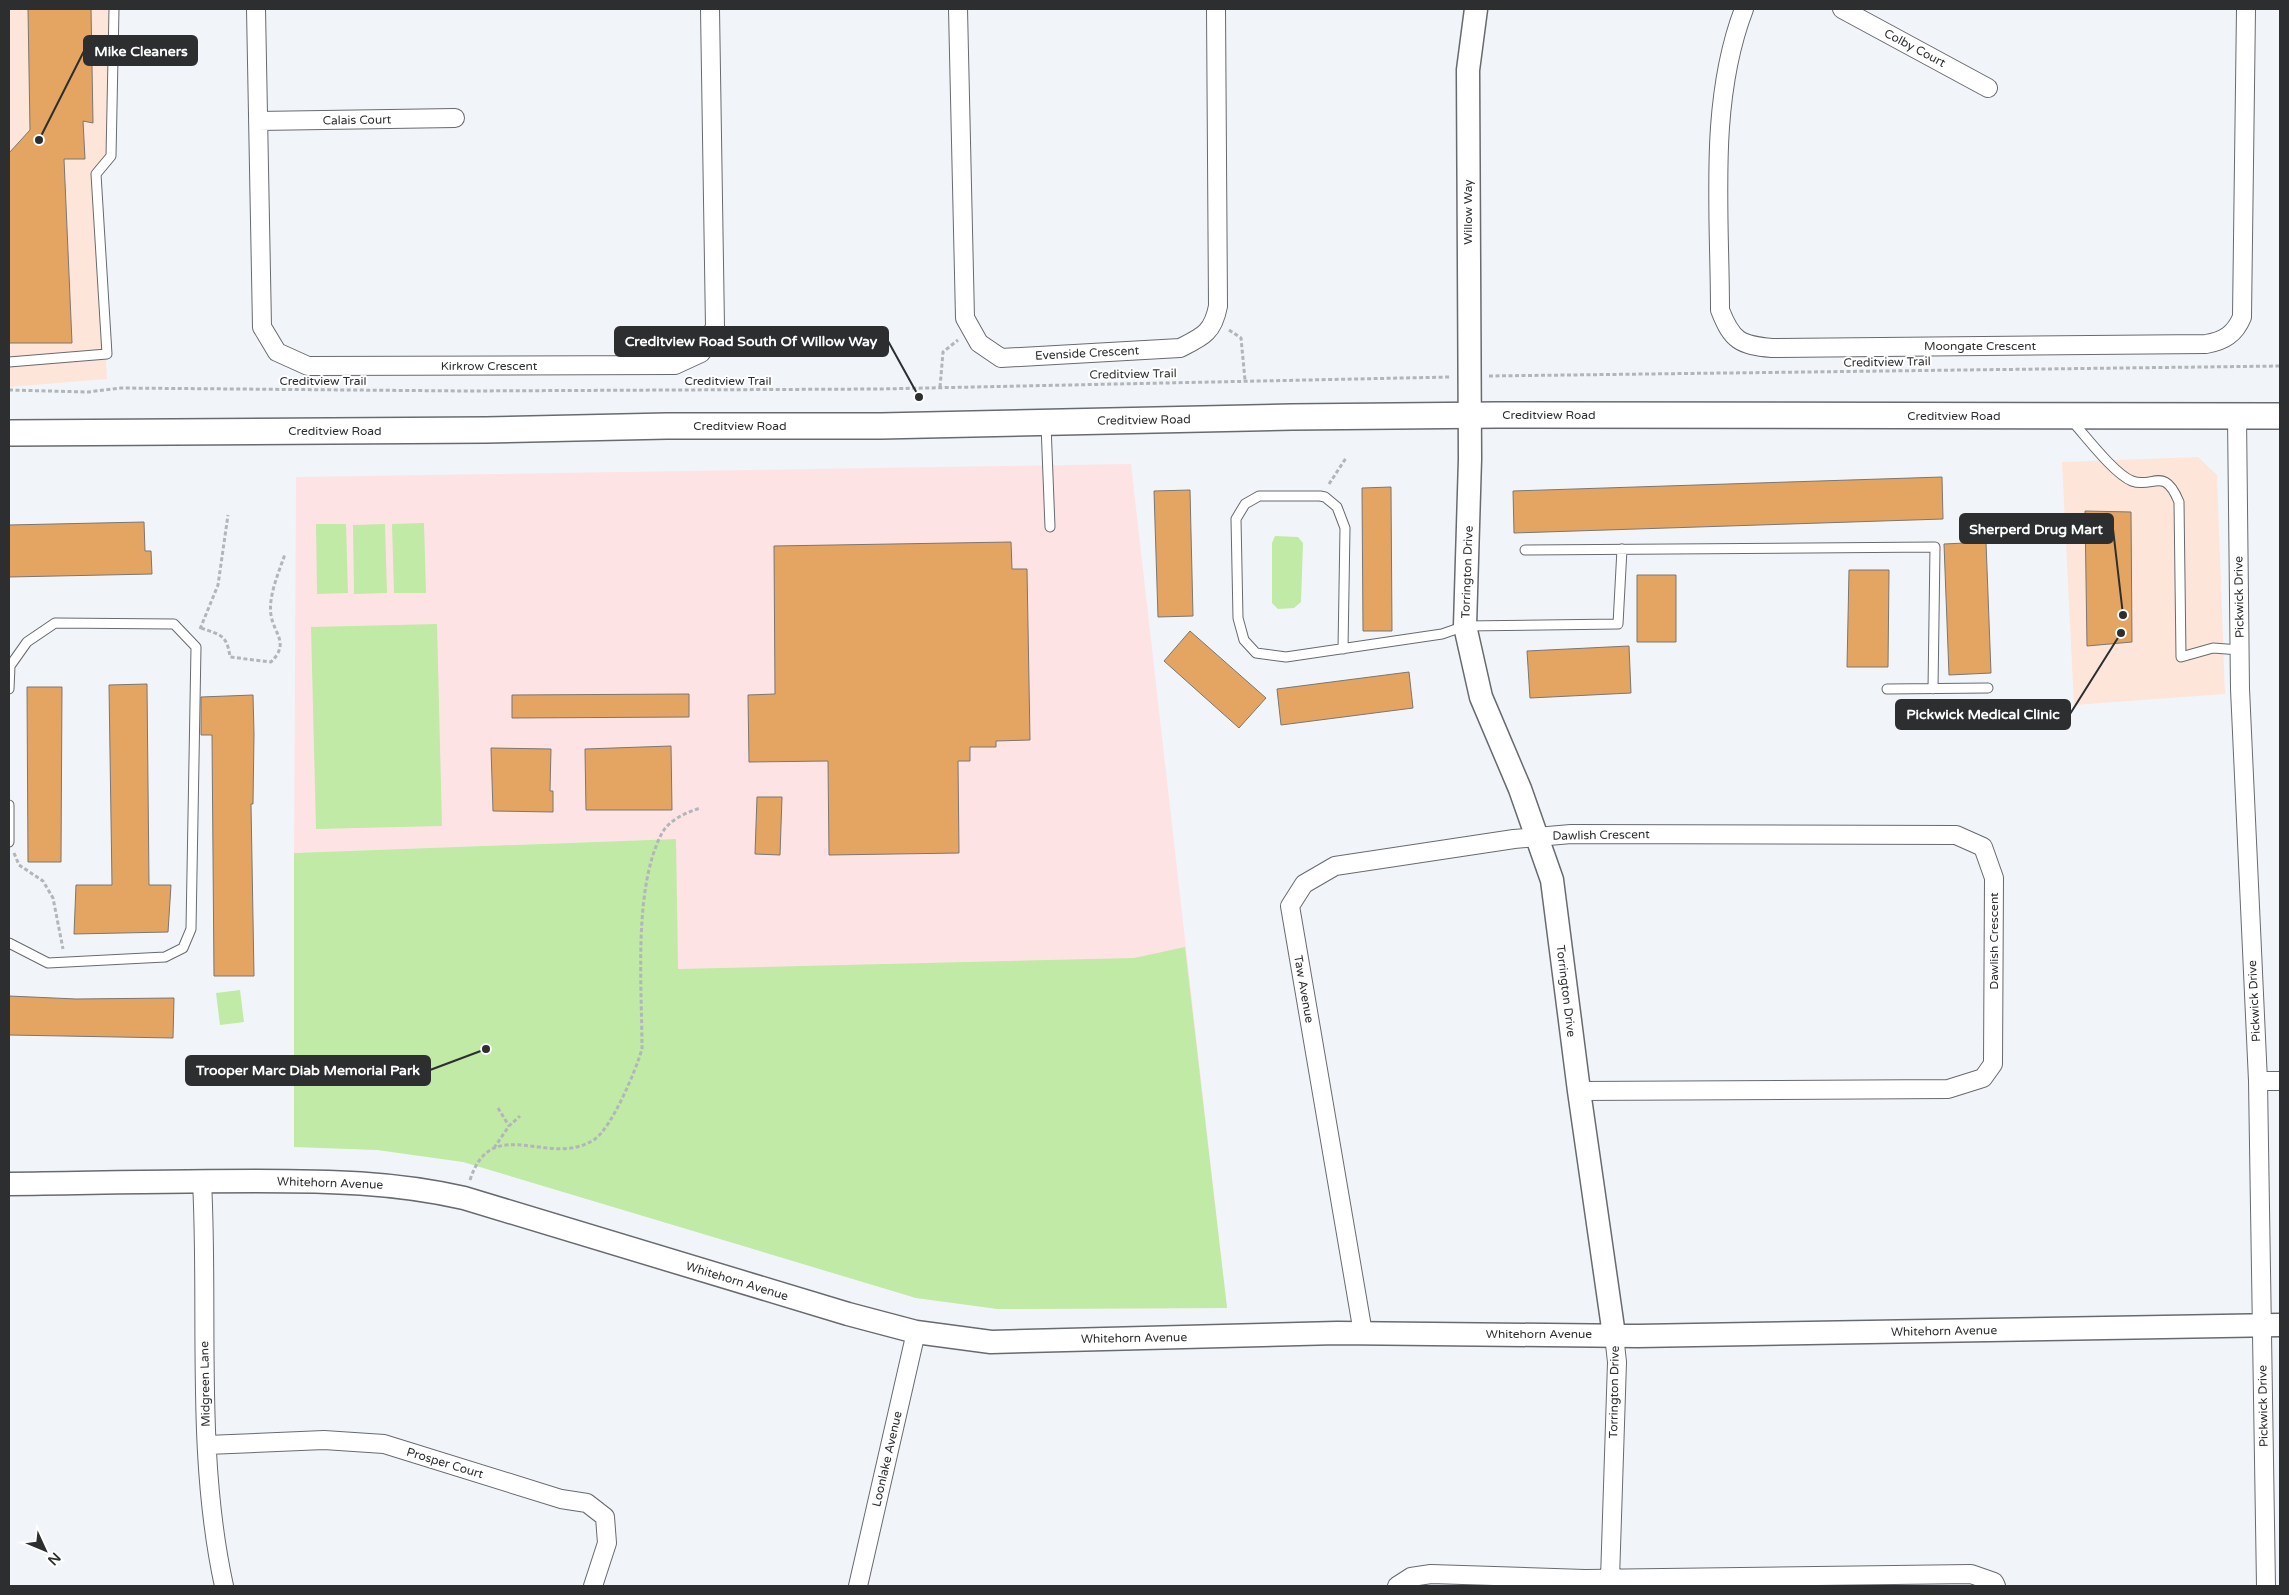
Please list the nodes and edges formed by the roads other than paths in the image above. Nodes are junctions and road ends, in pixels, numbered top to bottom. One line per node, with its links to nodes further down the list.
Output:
1 (114, 9): 13 (lane)
2 (256, 9): 12 (street, Kirkrow Crescent)
3 (710, 9): 12 (street, Kirkrow Crescent)
4 (958, 9): 5 (street, Evenside Crescent)
5 (1216, 9)
6 (1476, 9): 14 (street, Willow Way)
7 (1744, 9): 9 (street, Moongate Crescent)
8 (1842, 9): 10 (street, Colby Court)
9 (2246, 9)
10 (1988, 88)
11 (455, 118): 12 (street, Calais Court)
12 (258, 121)
13 (9, 362)
14 (1469, 416): 15 (main road, Creditview Road); 18 (main road, Creditview Road); 23 (street, Torrington Drive)
15 (2068, 416): 16 (main road, Creditview Road); 25 (lane)
16 (2237, 416): 17 (main road, Creditview Road); 25 (street, Pickwick Drive)
17 (2280, 416)
18 (1046, 422): 19 (main road, Creditview Road); 20 (lane)
19 (9, 433)
20 (1050, 527)
21 (1622, 549): 22 (lane); 23 (lane); 29 (lane)
22 (1525, 550)
23 (1465, 626): 24 (lane); 31 (street, Torrington Drive)
24 (1343, 649): 24 (lane)
25 (2240, 650): 34 (street, Pickwick Drive)
26 (1988, 688): 29 (lane)
27 (9, 689): 33 (lane)
28 (1888, 689): 29 (lane)
29 (1933, 689)
30 (9, 805): 32 (lane)
31 (1535, 837): 36 (street, Torrington Drive); 36 (street, Dawlish Crescent); 41 (street, Taw Avenue)
32 (9, 842)
33 (9, 943)
34 (2258, 1081): 35 (street); 39 (street, Pickwick Drive)
35 (2280, 1081)
36 (1579, 1091): 42 (street, Torrington Drive)
37 (202, 1181): 38 (street, Whitehorn Avenue); 40 (street, Whitehorn Avenue); 43 (street, Midgreen Lane)
38 (9, 1184)
39 (2271, 1325): 42 (street, Whitehorn Avenue); 50 (street, Pickwick Drive)
40 (916, 1332): 41 (street, Whitehorn Avenue); 47 (street, Loonlake Avenue)
41 (1363, 1333): 42 (street, Whitehorn Avenue)
42 (1614, 1335): 44 (street, Torrington Drive)
43 (207, 1445): 45 (street, Midgreen Lane); 46 (street, Prosper Court)
44 (1610, 1579): 48 (street); 49 (street)
45 (224, 1586)
46 (593, 1586)
47 (858, 1586)
48 (1396, 1586)
49 (1996, 1586)
50 (2266, 1586)

